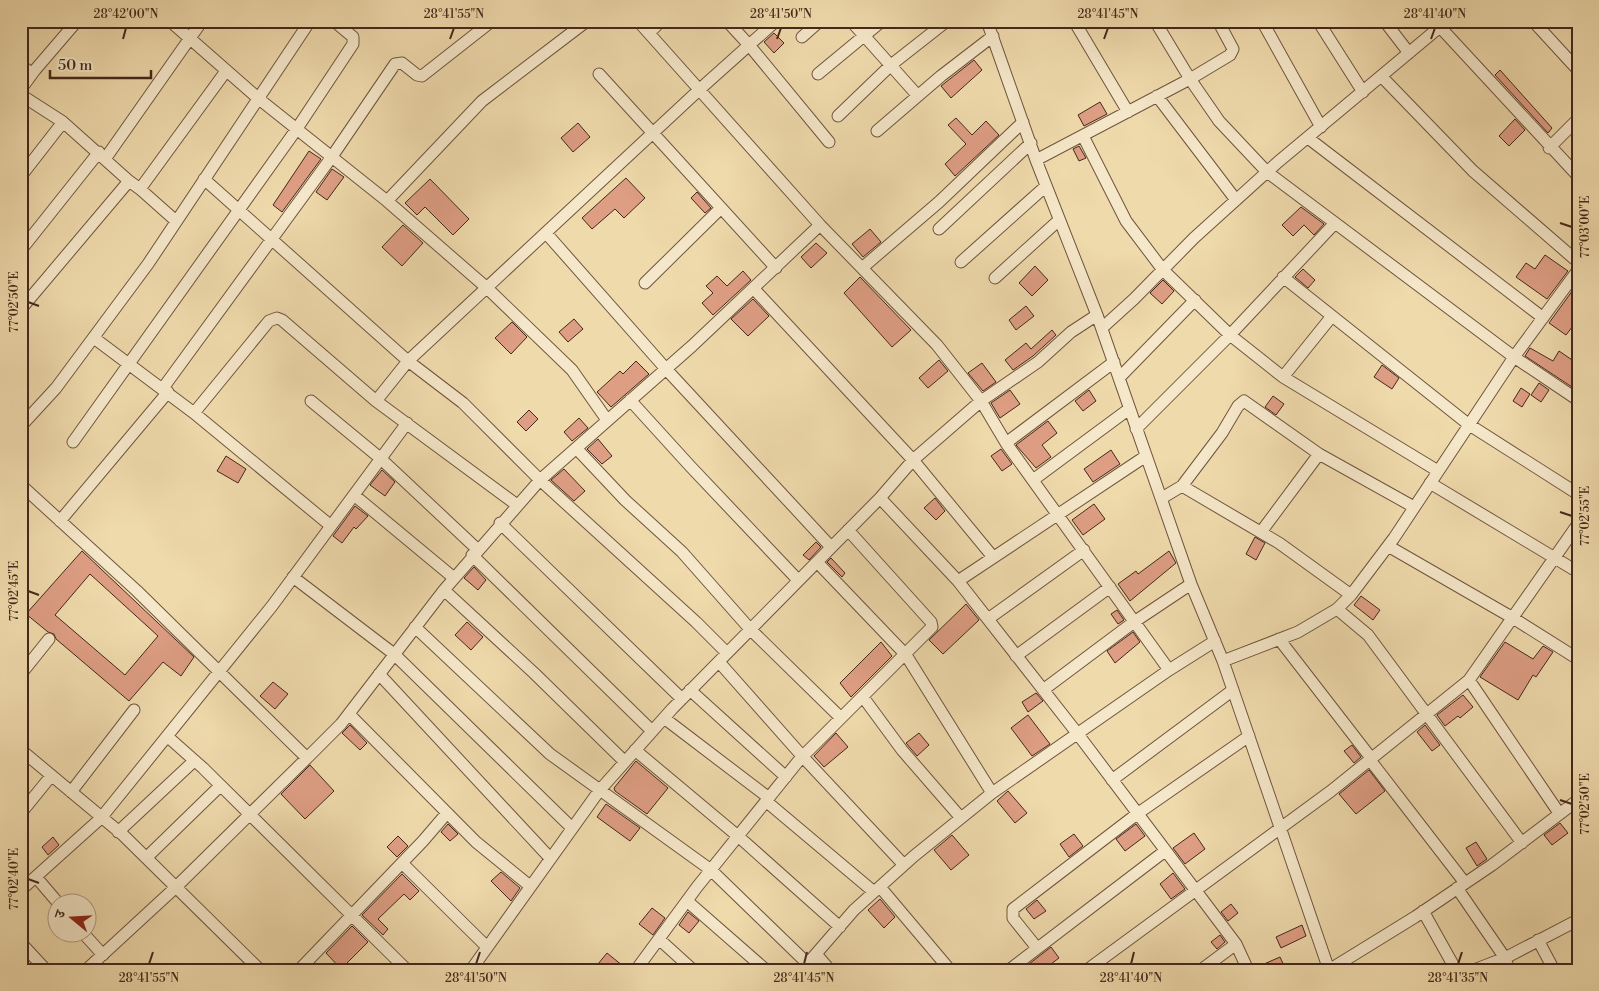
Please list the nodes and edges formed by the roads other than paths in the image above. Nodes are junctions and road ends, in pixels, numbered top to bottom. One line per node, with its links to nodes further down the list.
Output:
1 (77, 21): 36 (street)
2 (170, 21): 29 (street)
3 (202, 21): 29 (street)
4 (310, 21): 47 (street)
5 (334, 21): 54 (street)
6 (492, 21): 63 (street)
7 (587, 21): 73 (street)
8 (638, 21): 25 (street)
9 (661, 21): 25 (street)
10 (727, 21): 30 (street)
11 (776, 21): 30 (street)
12 (820, 21): 28 (street)
13 (851, 21): 26 (street)
14 (882, 21): 26 (street)
15 (947, 21): 33 (street)
16 (1074, 21): 48 (street)
17 (1155, 21): 40 (street)
18 (1218, 21): 40 (street)
19 (1262, 21): 53 (street)
20 (1318, 21): 43 (street)
21 (1533, 21): 34 (street)
22 (989, 22): 27 (street)
23 (1386, 23): 31 (street)
24 (1443, 24): 31 (street); 61 (street)
25 (649, 33): 42 (street)
26 (865, 35): 33 (street); 38 (street)
27 (993, 36): 45 (street); 52 (street)
28 (802, 37)
29 (190, 39): 35 (street); 62 (street)
30 (749, 45): 42 (street); 59 (street)
31 (1409, 54): 39 (street)
32 (21, 65): 36 (street)
33 (891, 65): 45 (street); 49 (street)
34 (1578, 70)
35 (226, 71): 47 (street); 71 (street)
36 (32, 74): 41 (street)
37 (599, 74): 56 (street)
38 (818, 74)
39 (1382, 77): 43 (street); 85 (street)
40 (1190, 79): 46 (street); 65 (street)
41 (21, 89)
42 (700, 89): 56 (street); 79 (street)
43 (1363, 92): 53 (street)
44 (21, 95): 51 (street)
45 (918, 96): 55 (street)
46 (1158, 96): 48 (street); 72 (street)
47 (259, 100): 54 (street); 68 (street)
48 (1128, 112): 57 (street)
49 (838, 116)
50 (1578, 118): 61 (street)
51 (63, 122): 62 (street); 66 (street)
52 (1023, 122): 60 (street); 87 (street)
53 (1321, 127): 58 (street)
54 (296, 130): 63 (street); 75 (street)
55 (877, 131)
56 (653, 132): 74 (street); 81 (street)
57 (1083, 136): 64 (street); 88 (street)
58 (1308, 138): 65 (street); 99 (street)
59 (828, 142)
60 (1031, 143): 64 (street); 80 (street)
61 (1549, 148): 67 (street)
62 (102, 156): 69 (street); 83 (street)
63 (331, 158): 73 (street); 82 (street)
64 (1036, 160): 70 (street)
65 (1267, 172): 72 (street); 78 (street)
66 (21, 176)
67 (1578, 176)
68 (204, 179): 75 (street); 77 (street)
69 (129, 181): 71 (street); 96 (street)
70 (1046, 186): 76 (street); 84 (street)
71 (140, 189): 77 (street)
72 (1236, 200): 88 (street)
73 (387, 201): 93 (street)
74 (721, 208): 86 (street); 92 (street)
75 (238, 212): 82 (street); 106 (street)
76 (1060, 220): 91 (street); 97 (street)
77 (176, 221): 102 (street)
78 (1335, 223): 90 (street); 103 (street)
79 (820, 225): 86 (street); 87 (street)
80 (939, 229)
81 (546, 233): 93 (street); 107 (street)
82 (272, 241): 104 (street); 110 (street)
83 (21, 250)
84 (961, 262)
85 (1578, 262)
86 (776, 268): 94 (street)
87 (862, 268): 115 (street)
88 (1163, 270): 95 (street); 100 (street)
89 (1578, 270): 99 (street)
90 (1283, 277): 98 (street); 101 (street)
91 (995, 278)
92 (644, 283)
93 (487, 288): 104 (street); 118 (street)
94 (754, 289): 107 (street); 129 (street)
95 (1195, 300): 101 (street); 109 (street)
96 (21, 309)
97 (1097, 315): 100 (street); 115 (street)
98 (1332, 316): 108 (street); 120 (street)
99 (1542, 317): 103 (street)
100 (1102, 328): 105 (street)
101 (1230, 335): 108 (street); 122 (street)
102 (94, 338): 106 (street); 121 (street)
103 (1514, 356): 113 (street); 120 (street)
104 (408, 361): 114 (street); 131 (street)
105 (1114, 362): 109 (street); 124 (street)
106 (130, 363): 110 (street); 123 (street)
107 (666, 369): 112 (street); 150 (street)
108 (1284, 377): 130 (street)
109 (1119, 378): 116 (street)
110 (166, 390): 117 (street); 143 (street)
111 (311, 400): 128 (street)
112 (630, 400): 118 (street); 159 (street)
113 (1578, 400)
114 (376, 401): 117 (street); 119 (street)
115 (981, 401): 124 (street); 129 (street)
116 (1129, 409): 122 (street); 132 (street)
117 (194, 412): 146 (street)
118 (607, 420): 125 (street)
119 (407, 423): 128 (street); 140 (street)
120 (1468, 424): 130 (street); 136 (street)
121 (21, 426)
122 (1136, 428): 127 (street)
123 (73, 442)
124 (1006, 443): 132 (street)
125 (576, 448): 131 (street); 170 (street)
126 (1319, 454): 135 (street); 141 (street); 148 (street)
127 (1146, 456): 139 (street); 142 (street)
128 (380, 458): 137 (street); 152 (street)
129 (913, 460): 138 (street); 153 (street)
130 (1438, 472): 133 (street)
131 (540, 480): 140 (street); 177 (street)
132 (1033, 480): 142 (street)
133 (1430, 482): 141 (street); 154 (street)
134 (21, 485): 143 (street)
135 (1182, 486): 139 (street); 148 (street)
136 (1578, 494)
137 (354, 495): 146 (street); 158 (street)
138 (880, 498): 147 (street); 160 (street)
139 (1162, 498): 161 (street)
140 (517, 505): 144 (street)
141 (1414, 507): 149 (street)
142 (1058, 514): 151 (street); 153 (street)
143 (60, 520): 181 (street)
144 (500, 523): 152 (street); 189 (street)
145 (1578, 524): 154 (street)
146 (331, 526): 157 (street)
147 (848, 530): 150 (street); 175 (street)
148 (1261, 532): 164 (street)
149 (1388, 546): 164 (street); 166 (street)
150 (831, 547): 155 (street)
151 (1084, 550): 162 (street); 167 (street)
152 (475, 552): 158 (street); 195 (street)
153 (993, 557): 160 (street)
154 (1555, 557): 156 (street); 166 (street)
155 (817, 562): 159 (street); 175 (street)
156 (1578, 572)
157 (293, 577): 174 (street); 181 (street)
158 (454, 578): 163 (street)
159 (798, 580): 170 (street)
160 (958, 581): 167 (street)
161 (1192, 584): 168 (street); 173 (street)
162 (1110, 587): 168 (street); 176 (street)
163 (444, 590): 169 (street); 205 (street)
164 (1351, 595): 165 (street)
165 (1338, 609): 172 (street); 192 (street)
166 (1513, 618): 178 (street); 184 (street)
167 (988, 619): 176 (street)
168 (1134, 622): 180 (street); 186 (street)
169 (415, 627): 174 (street); 210 (street)
170 (750, 629): 177 (street); 194 (street)
171 (49, 638): 182 (street)
172 (1278, 639): 179 (street); 203 (street)
173 (1215, 641): 179 (street); 180 (street)
174 (394, 654): 183 (street); 223 (street)
175 (906, 656): 188 (street); 212 (street)
176 (1016, 656): 186 (street)
177 (723, 657): 185 (street); 201 (street)
178 (1578, 659)
179 (1222, 661): 187 (street)
180 (1169, 670): 196 (street)
181 (220, 673): 198 (street); 202 (street)
182 (21, 674)
183 (380, 674): 191 (street); 229 (street)
184 (1469, 680): 192 (street); 217 (street)
185 (690, 690): 189 (street); 207 (street)
186 (1043, 690): 196 (street)
187 (1233, 690): 197 (street); 208 (street)
188 (863, 697): 194 (street); 221 (street)
189 (682, 699): 193 (street)
190 (134, 710): 211 (street)
191 (349, 714): 202 (street); 216 (street)
192 (1426, 715): 203 (street); 226 (street)
193 (664, 718): 195 (street); 213 (street)
194 (841, 718): 201 (street)
195 (652, 731): 200 (street)
196 (1077, 733): 208 (street); 212 (street)
197 (1249, 736): 218 (street); 222 (street)
198 (168, 737): 204 (street); 220 (street)
199 (21, 750): 206 (street)
200 (635, 750): 205 (street); 225 (street)
201 (802, 757): 207 (street); 231 (street)
202 (306, 758): 219 (street)
203 (1370, 759): 222 (street); 234 (street)
204 (194, 760): 209 (street); 224 (street)
205 (625, 762): 210 (street)
206 (51, 776): 211 (street); 215 (street)
207 (786, 777): 213 (street)
208 (1112, 780): 218 (street)
209 (220, 786): 219 (street); 228 (street)
210 (600, 791): 223 (street); 232 (street)
211 (71, 792): 220 (street)
212 (992, 793): 221 (street)
213 (768, 800): 225 (street); 237 (street)
214 (1578, 800): 217 (street)
215 (21, 813)
216 (447, 813): 230 (street); 235 (street)
217 (1559, 813): 226 (street)
218 (1137, 814): 227 (street); 252 (street)
219 (249, 815): 236 (street); 243 (street)
220 (102, 818): 224 (street); 233 (street)
221 (962, 818): 231 (street)
222 (1281, 827): 239 (street); 272 (street)
223 (572, 828): 229 (street)
224 (118, 832): 228 (street)
225 (739, 837): 232 (street); 245 (street)
226 (1522, 843): 234 (street)
227 (1165, 851): 239 (street); 252 (street)
228 (146, 858): 236 (street)
229 (550, 858): 235 (street)
230 (402, 863): 243 (street); 250 (street)
231 (904, 865): 237 (street)
232 (711, 870): 241 (street); 256 (street)
233 (36, 877): 238 (street); 240 (street)
234 (1461, 885): 242 (street); 255 (street)
235 (530, 886): 250 (street)
236 (176, 887): 254 (street); 259 (street)
237 (877, 889): 245 (street); 267 (street)
238 (21, 890)
239 (1195, 890): 249 (street); 269 (street)
240 (50, 894)
241 (687, 901): 246 (street); 265 (street)
242 (1423, 911): 272 (street); 273 (street)
243 (351, 915): 260 (street); 261 (street)
244 (1578, 920): 247 (street)
245 (840, 927): 253 (street)
246 (660, 940): 263 (street); 264 (street)
247 (1538, 940): 255 (street); 276 (street)
248 (93, 944): 254 (street)
249 (1236, 944): 270 (street); 271 (street)
250 (487, 947): 262 (street)
251 (23, 948): 257 (street)
252 (1037, 948): 268 (street)
253 (816, 954): 256 (street); 266 (street)
254 (103, 955): 258 (street)
255 (1505, 958): 274 (street); 275 (street)
256 (805, 967)
257 (46, 970)
258 (86, 970)
259 (260, 970)
260 (299, 970)
261 (407, 970)
262 (471, 970)
263 (636, 970)
264 (694, 970)
265 (766, 970)
266 (830, 970)
267 (950, 970)
268 (1010, 970)
269 (1087, 970)
270 (1201, 970)
271 (1248, 970)
272 (1329, 970)
273 (1456, 970)
274 (1474, 970)
275 (1510, 970)
276 (1554, 970)

